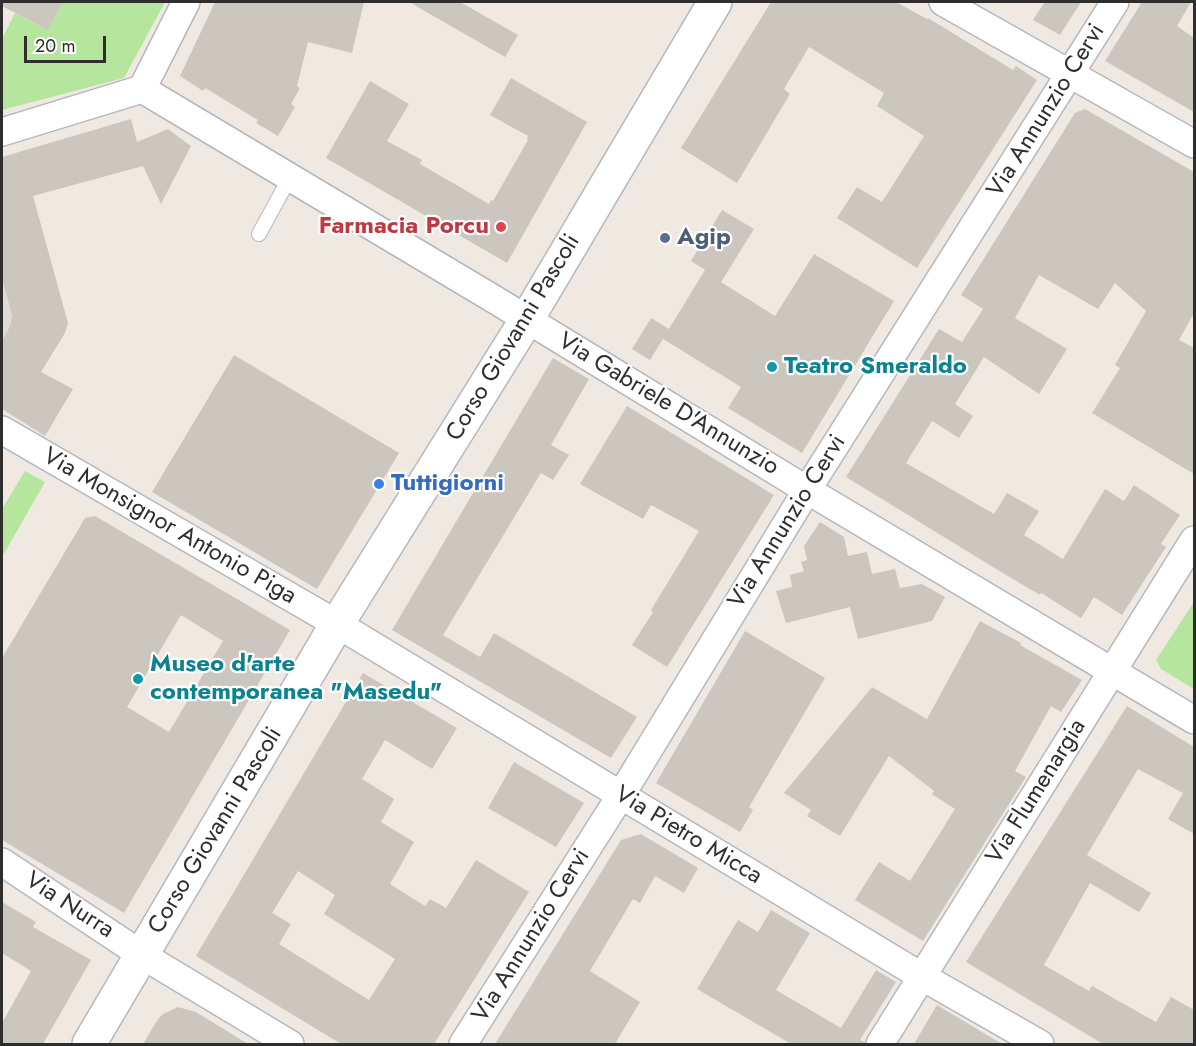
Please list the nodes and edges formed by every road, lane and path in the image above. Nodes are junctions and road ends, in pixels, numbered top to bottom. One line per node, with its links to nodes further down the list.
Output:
1 (186, 2): 6 (street)
2 (716, 2): 11 (main road, Corso Giovanni Pascoli)
3 (943, 2): 5 (street)
4 (1116, 2): 5 (street, Via Annunzio Cervi)
5 (1071, 74): 8 (street); 13 (street, Via Annunzio Cervi)
6 (142, 89): 7 (street); 9 (street, Via Gabriele D'Annunzio)
7 (2, 132)
8 (1194, 144)
9 (290, 177): 10 (lane); 11 (street, Via Gabriele D'Annunzio)
10 (259, 234)
11 (527, 319): 13 (street, Via Gabriele D'Annunzio); 15 (main road, Corso Giovanni Pascoli)
12 (2, 430): 15 (street, Via Monsignor Antonio Piga)
13 (807, 490): 16 (street, Via Gabriele D'Annunzio); 18 (street, Via Annunzio Cervi)
14 (1194, 540): 16 (street, Via Flumenargia)
15 (338, 624): 18 (street, Via Pietro Micca); 20 (main road, Corso Giovanni Pascoli)
16 (1114, 671): 17 (street, Via Gabriele D'Annunzio); 21 (street, Via Flumenargia)
17 (1194, 720)
18 (621, 795): 21 (street, Via Pietro Micca); 24 (street, Via Annunzio Cervi)
19 (2, 862): 20 (street, Via Nurra)
20 (142, 955): 22 (main road, Corso Giovanni Pascoli); 23 (street, Via Nurra)
21 (921, 976): 25 (street, Via Flumenargia); 26 (street, Via Pietro Micca)
22 (89, 1044)
23 (290, 1044)
24 (463, 1044)
25 (880, 1044)
26 (1040, 1044)

